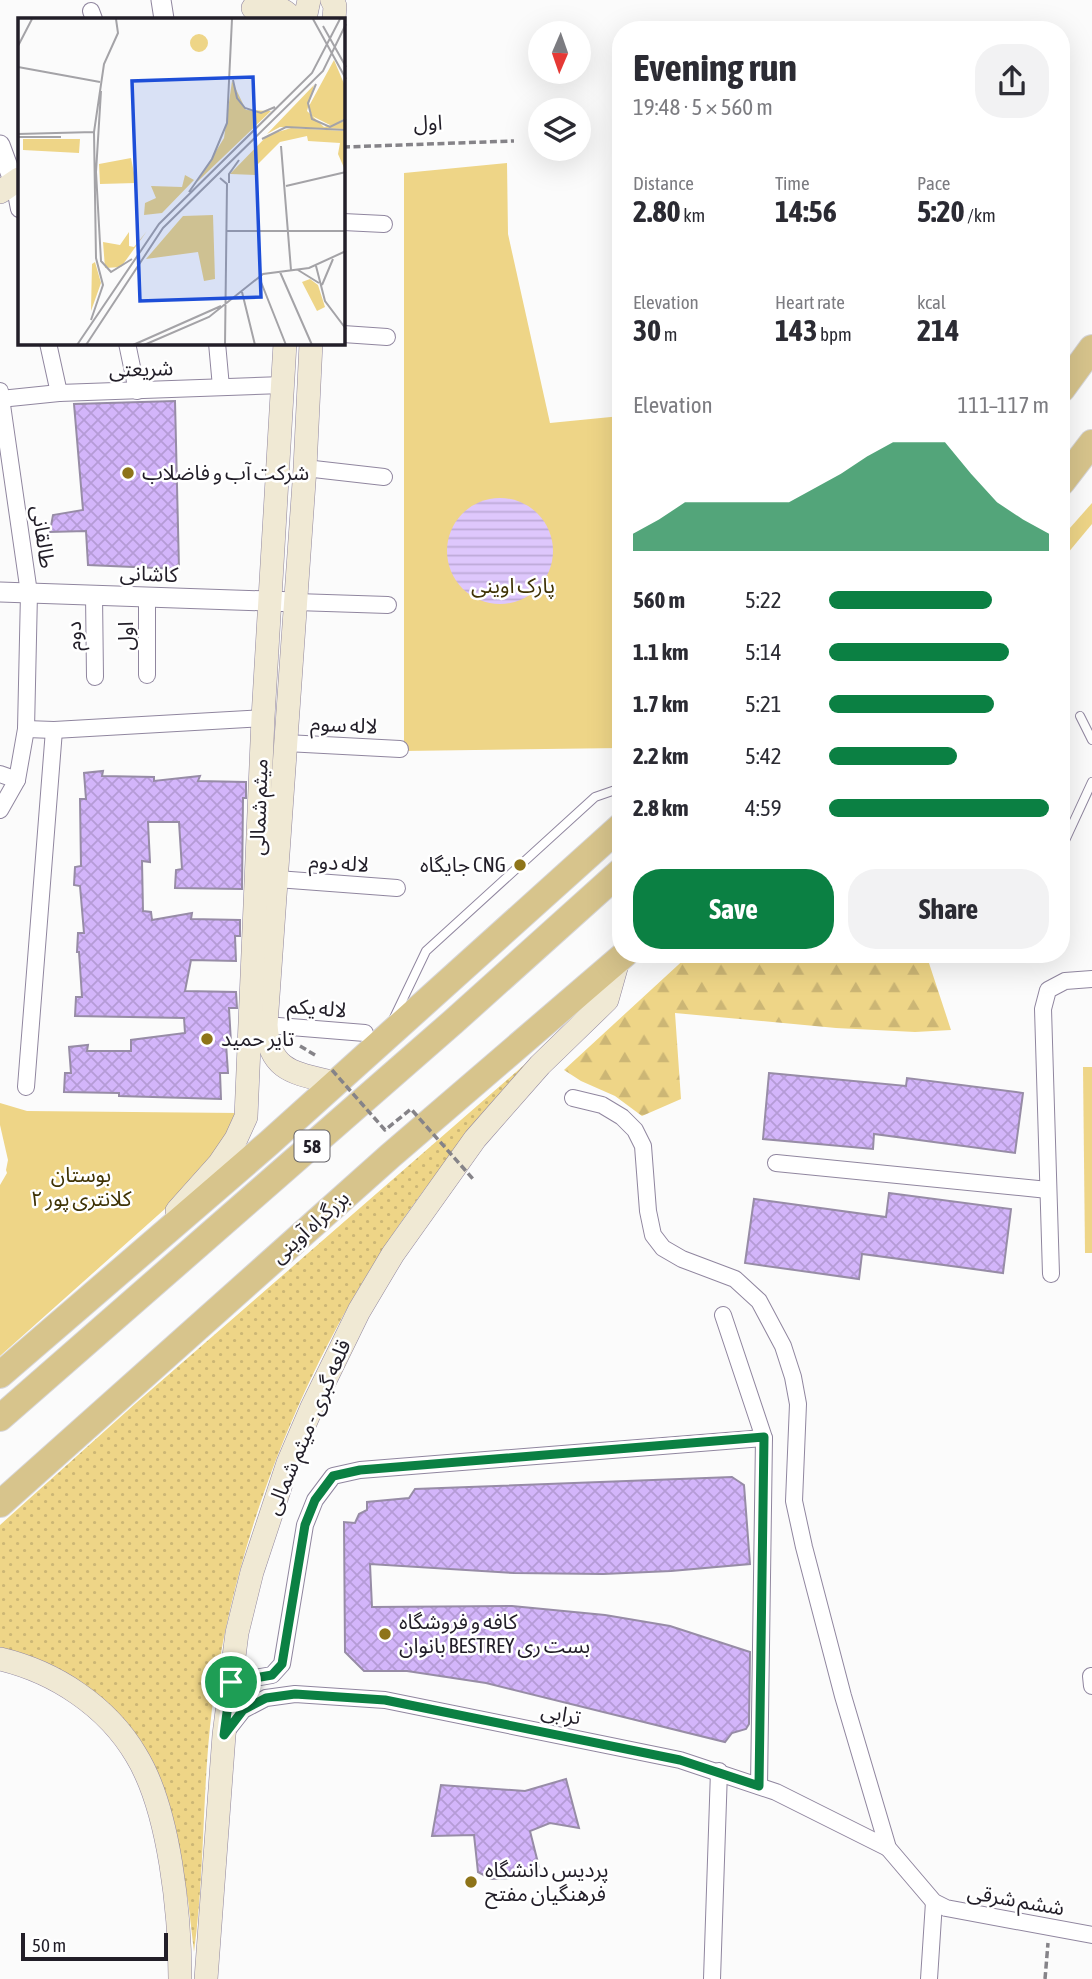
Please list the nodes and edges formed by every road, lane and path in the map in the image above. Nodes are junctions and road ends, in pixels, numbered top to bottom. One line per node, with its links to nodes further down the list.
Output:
1 (161, 0): 5 (street)
2 (309, 0): 7 (main road)
3 (332, 0): 8 (main road)
4 (252, 9): 6 (main road)
5 (164, 18)
6 (292, 18)
7 (305, 18)
8 (334, 18)
9 (514, 141): 11 (path, اول)
10 (0, 145): 12 (street)
11 (345, 146)
12 (11, 184): 13 (street)
13 (18, 206)
14 (345, 222): 15 (street)
15 (384, 224)
16 (345, 334): 17 (street)
17 (387, 337)
18 (48, 345): 28 (street)
19 (127, 345): 27 (street)
20 (217, 345): 26 (street)
21 (285, 345): 25 (main road, میثم شمالی)
22 (311, 345): 31 (main road, میثم شمالی)
23 (1092, 348): 24 (highway)
24 (1070, 378)
25 (283, 385): 26 (street, شریعتی); 38 (main road, میثم شمالی)
26 (221, 387): 27 (street, شریعتی)
27 (137, 391): 28 (street, شریعتی)
28 (59, 393): 29 (street, شریعتی)
29 (1, 396): 35 (street, طالقانی)
30 (1092, 443): 32 (highway)
31 (304, 468): 33 (street); 39 (main road, میثم شمالی)
32 (1070, 472)
33 (384, 477)
34 (0, 592): 35 (street, کاشانی)
35 (29, 593): 36 (street, کاشانی); 45 (street, طالقانی)
36 (94, 595): 37 (street, کاشانی); 42 (street, دوم)
37 (146, 596): 38 (street, کاشانی); 41 (street, اول)
38 (270, 601): 39 (street, کاشانی); 44 (main road, میثم شمالی)
39 (296, 602): 40 (street); 48 (main road, میثم شمالی)
40 (388, 605)
41 (147, 675)
42 (95, 677)
43 (1080, 716): 47 (lane)
44 (263, 718): 46 (street); 71 (main road, میثم شمالی)
45 (26, 729): 46 (street); 51 (street, طالقانی)
46 (54, 730): 66 (street)
47 (1092, 740)
48 (286, 743): 49 (street, لاله سوم); 57 (main road, میثم شمالی)
49 (400, 749)
50 (0, 774): 51 (street)
51 (18, 780): 54 (street, طالقانی)
52 (1092, 782): 55 (lane)
53 (612, 791): 64 (lane)
54 (0, 810)
55 (1070, 830)
56 (612, 834): 64 (highway)
57 (277, 879): 59 (street, لاله دوم); 63 (main road, میثم شمالی)
58 (612, 879): 75 (highway, 58)
59 (397, 888)
60 (614, 963): 77 (highway, بزرگراه آوینی)
61 (619, 963): 79 (main road, قلعه گبری - میثم شمالی)
62 (1092, 979): 70 (street)
63 (266, 1025): 64 (street, لاله یکم); 65 (main road, میثم شمالی)
64 (374, 1036): 65 (highway)
65 (333, 1077): 69 (path, bridge); 71 (highway)
66 (26, 1087)
67 (573, 1098): 83 (street)
68 (776, 1163): 70 (street)
69 (473, 1179)
70 (1048, 1190): 72 (street)
71 (154, 1241): 74 (highway)
72 (1051, 1274)
73 (723, 1315): 76 (street)
74 (0, 1374)
75 (0, 1418)
76 (764, 1437): 79 (street); 82 (street)
77 (0, 1504)
78 (0, 1659): 87 (main road)
79 (231, 1682): 80 (main road, قلعه گبری - میثم شمالی)
80 (224, 1735): 81 (street, ترابی); 88 (main road, قلعه گبری - میثم شمالی)
81 (719, 1771): 82 (street, ترابی); 89 (street)
82 (759, 1786): 83 (street, ترابی)
83 (888, 1848): 84 (street)
84 (934, 1902): 85 (street, ششم شرقی); 90 (street)
85 (1050, 1928): 86 (street, ششم شرقی); 91 (path)
86 (1092, 1935)
87 (180, 1977): 88 (main road)
88 (206, 1978)
89 (712, 1979)
90 (929, 1979)
91 (1045, 1979)

